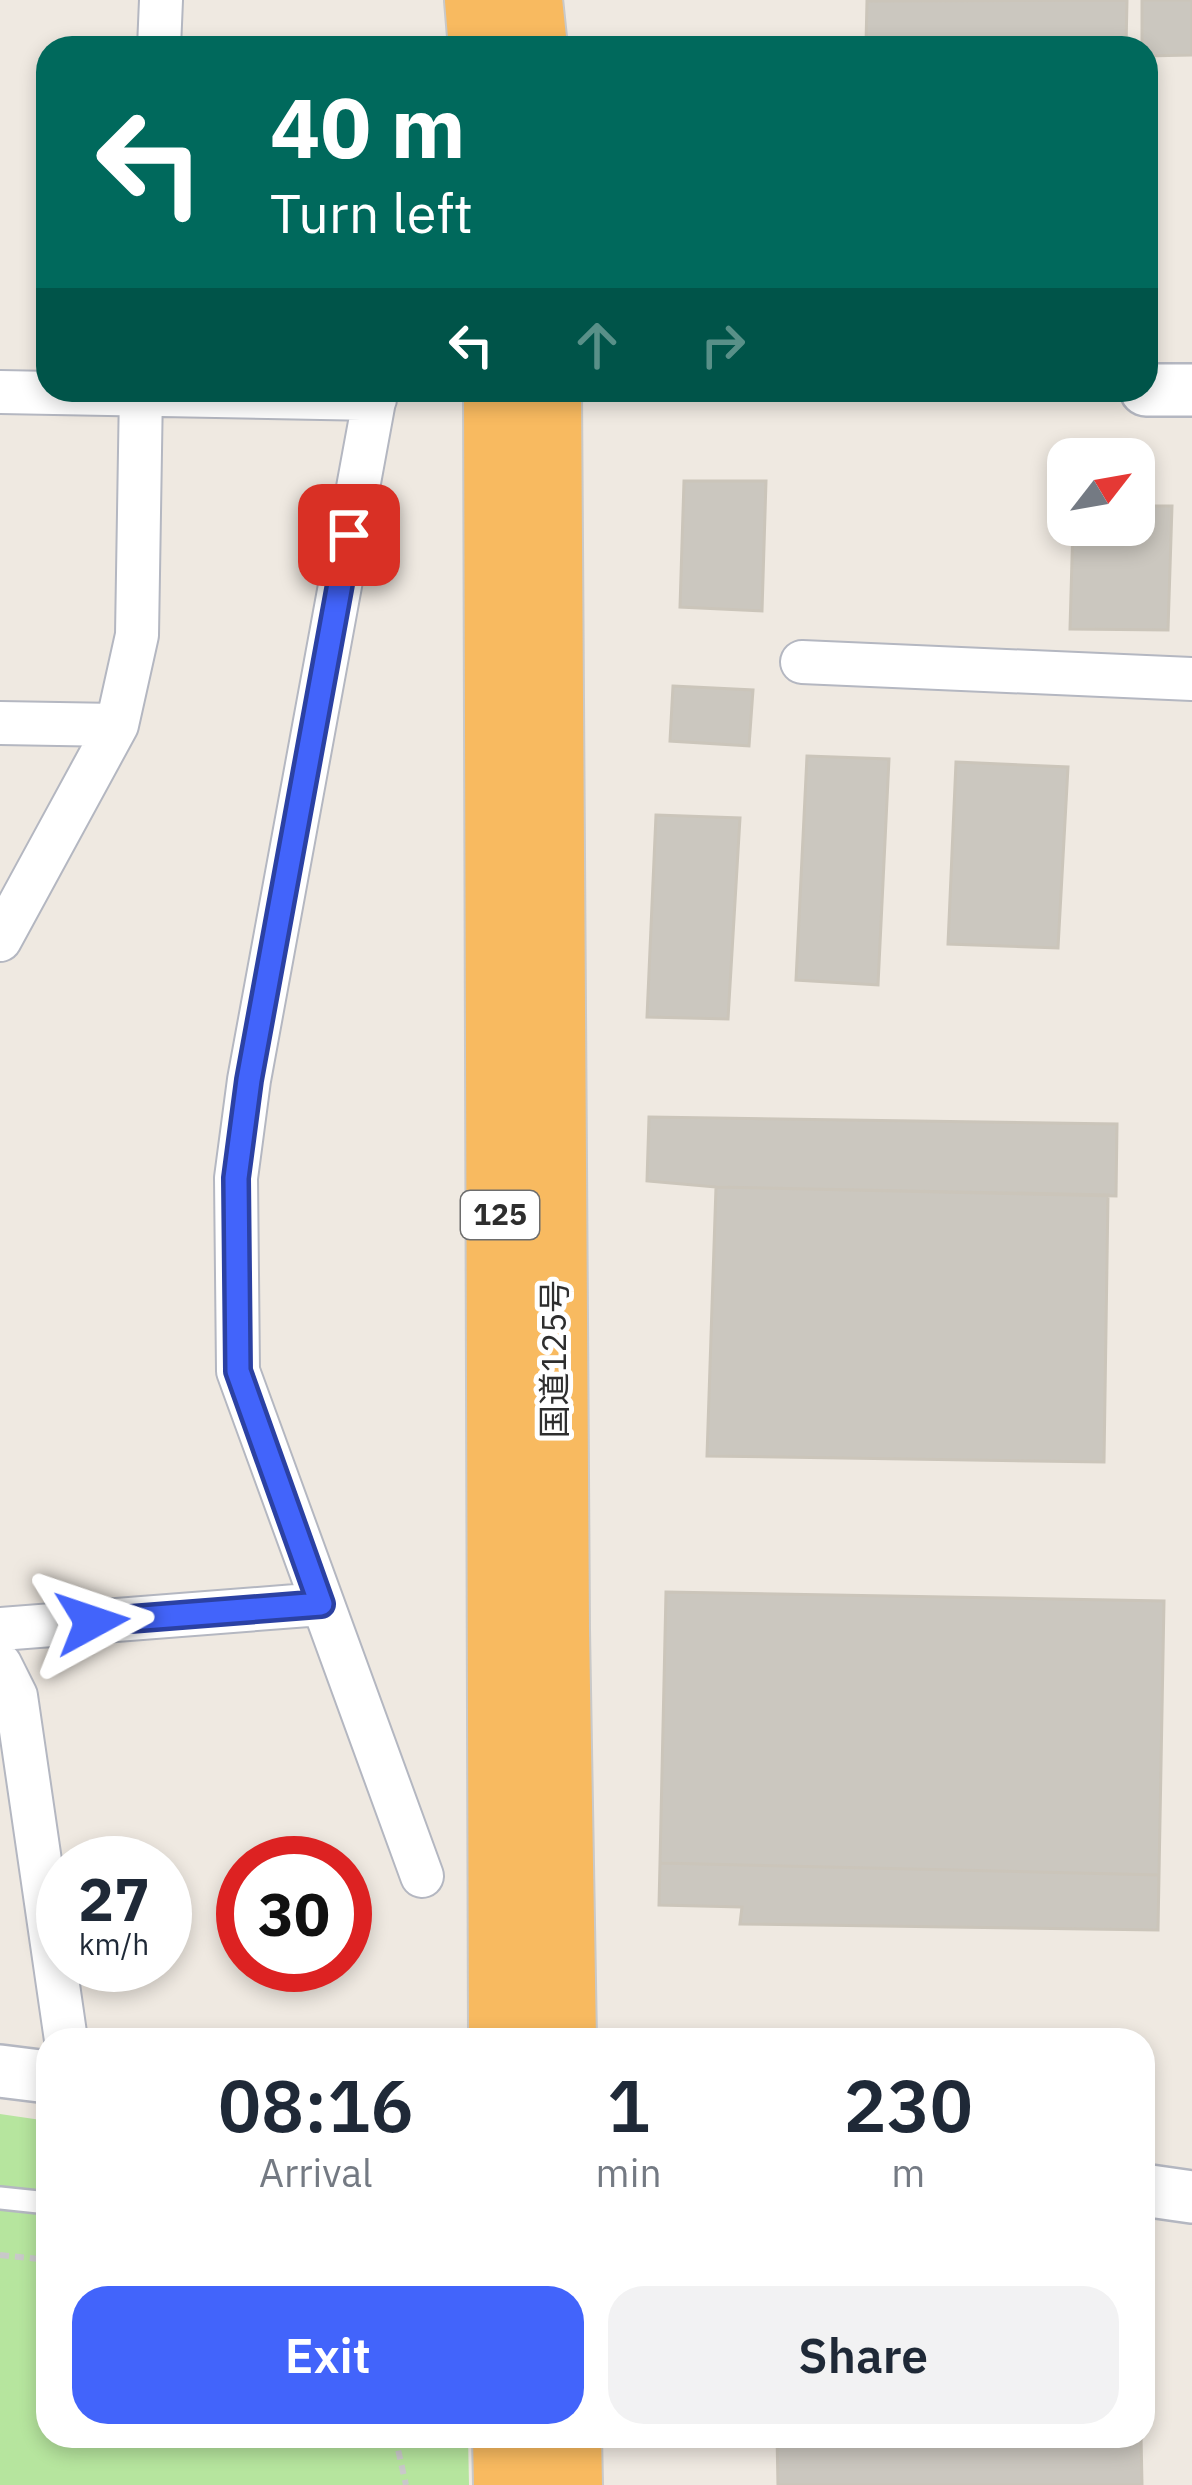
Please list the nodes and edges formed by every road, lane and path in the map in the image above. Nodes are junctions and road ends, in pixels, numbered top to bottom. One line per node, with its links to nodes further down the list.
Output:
1 (161, 0): 4 (street)
2 (478, 0): 5 (highway)
3 (529, 0): 6 (highway)
4 (159, 36)
5 (481, 36)
6 (532, 36)
7 (1158, 390): 8 (street)
8 (1192, 390)
9 (0, 392): 10 (street)
10 (36, 392)
11 (141, 402): 18 (street)
12 (374, 402): 20 (street)
13 (497, 402): 25 (highway, 国道125号 / 125)
14 (548, 402): 26 (highway, 国道125号 / 125)
15 (802, 662): 16 (street)
16 (1192, 679)
17 (0, 723): 18 (street)
18 (117, 725): 19 (street)
19 (0, 940)
20 (321, 1604): 21 (street); 23 (street)
21 (0, 1629)
22 (0, 1664): 24 (street)
23 (422, 1876)
24 (64, 2028)
25 (502, 2028)
26 (563, 2028)
27 (0, 2071): 28 (street)
28 (36, 2076)
29 (1155, 2192): 30 (street)
30 (1192, 2197)
31 (0, 2198): 32 (lane)
32 (36, 2202)
33 (0, 2255): 34 (path)
34 (36, 2259)
35 (398, 2448): 38 (path)
36 (506, 2448): 39 (highway)
37 (568, 2448): 40 (highway)
38 (406, 2485)
39 (507, 2485)
40 (569, 2485)

